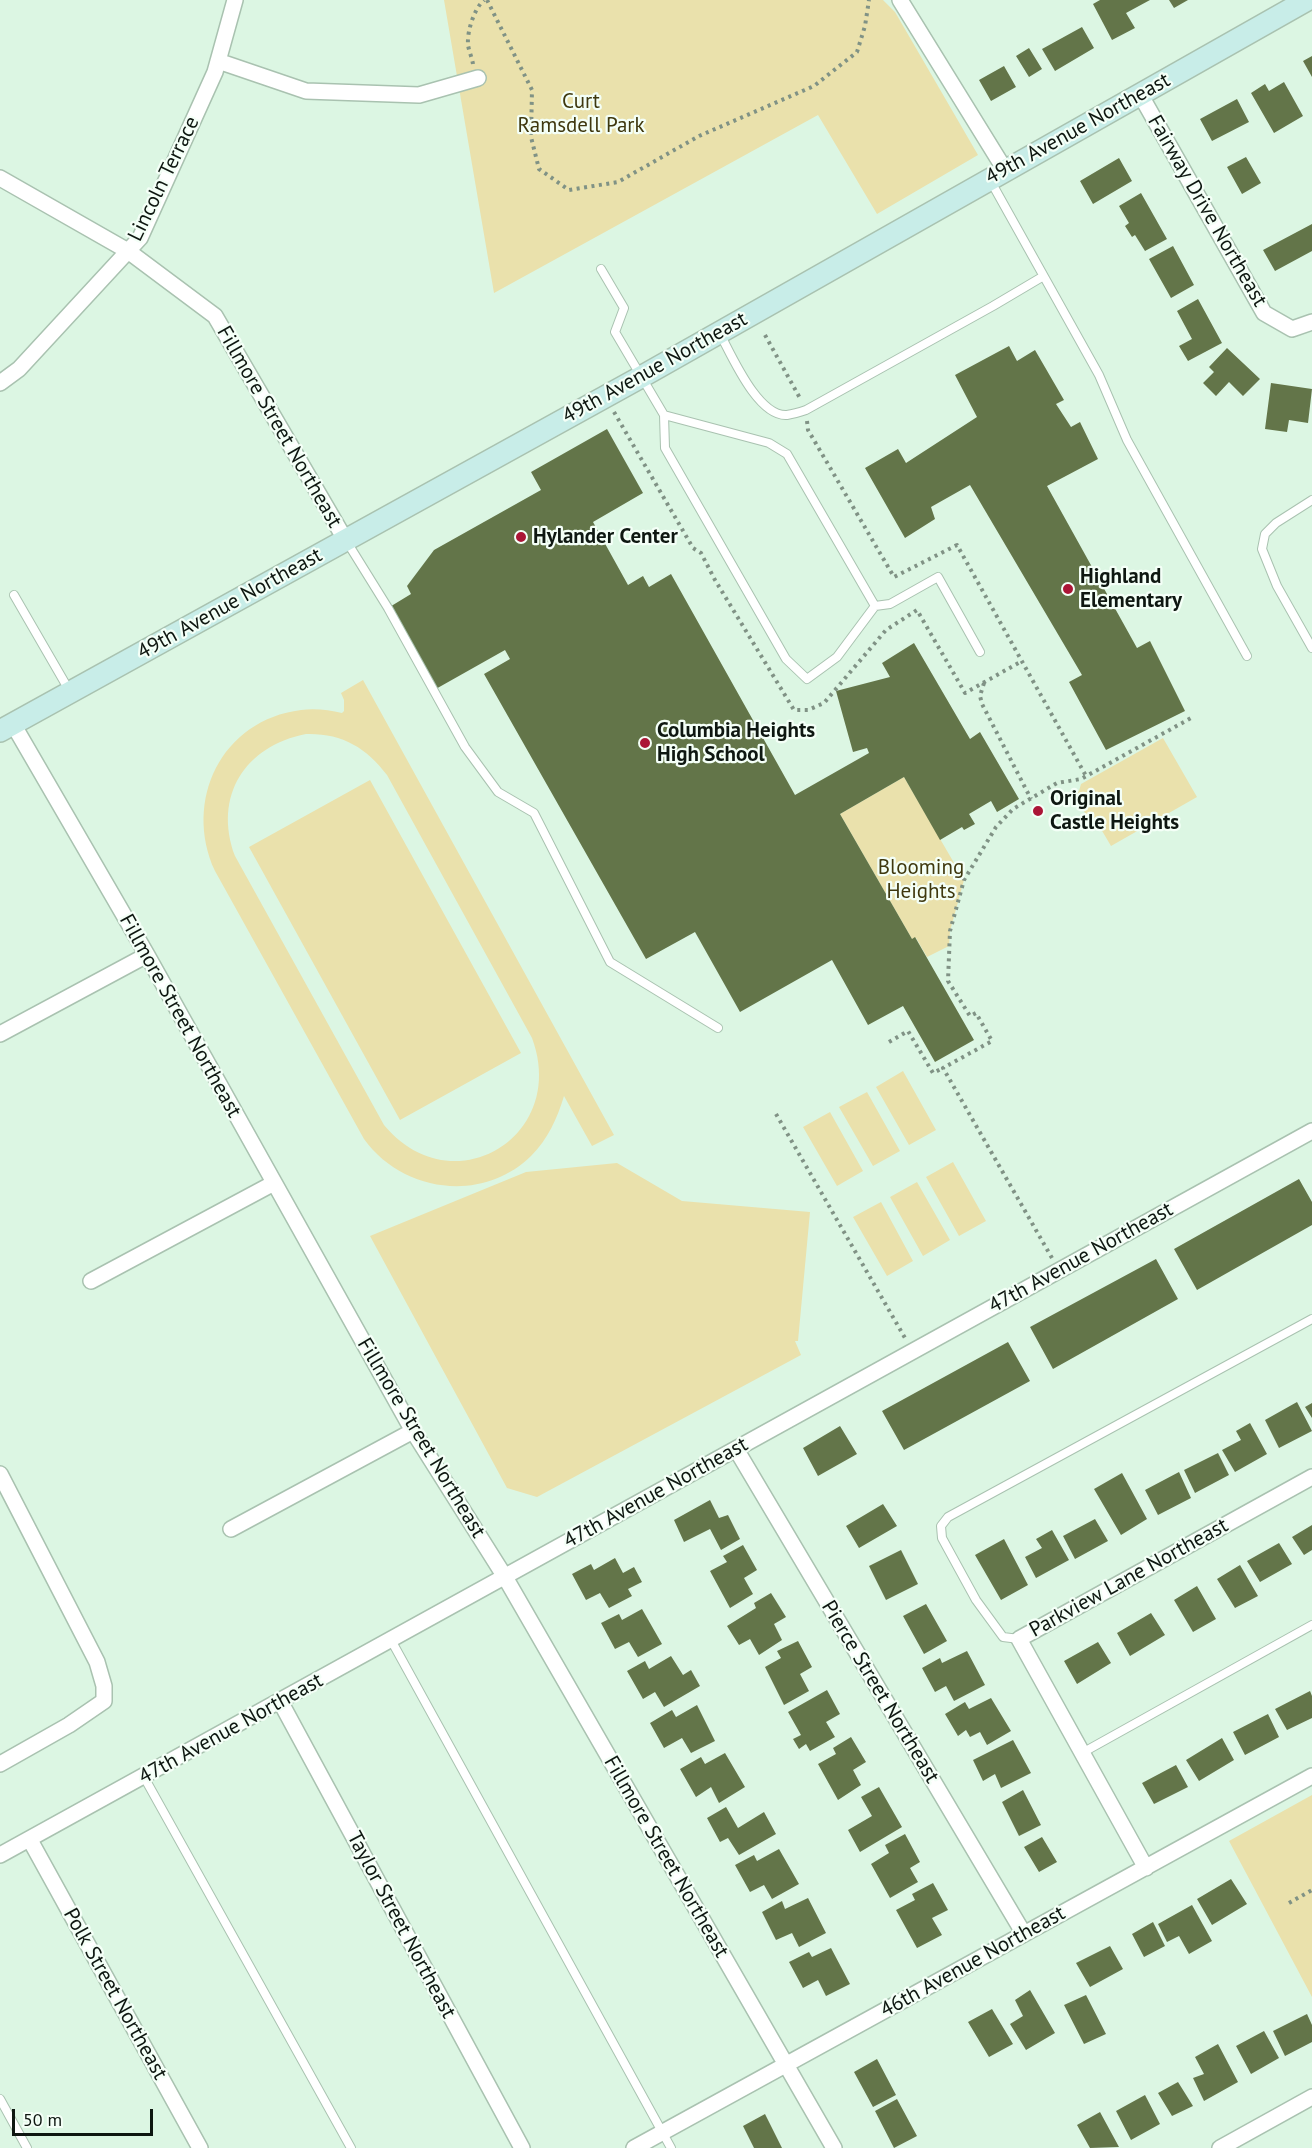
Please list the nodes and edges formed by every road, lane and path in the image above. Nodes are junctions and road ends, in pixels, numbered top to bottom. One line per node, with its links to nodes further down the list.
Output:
1 (235, 0): 6 (street, Lincoln Terrace)
2 (486, 0): 3 (path); 7 (path)
3 (869, 0)
4 (900, 0): 9 (street)
5 (1306, 0): 8 (street, 49th Avenue Northeast)
6 (218, 61): 7 (street); 11 (street, Lincoln Terrace)
7 (478, 78)
8 (1140, 94): 9 (street, 49th Avenue Northeast); 14 (street, Fairway Drive Northeast)
9 (997, 175): 13 (lane); 15 (street, 49th Avenue Northeast)
10 (0, 178): 11 (street, Fillmore Street Northeast)
11 (128, 251): 18 (street, Lincoln Terrace); 22 (street, Fillmore Street Northeast)
12 (601, 269): 17 (lane)
13 (1042, 277): 19 (lane); 28 (lane)
14 (1312, 322)
15 (719, 332): 17 (street, 49th Avenue Northeast); 19 (lane)
16 (765, 335): 19 (path)
17 (642, 376): 20 (lane); 22 (street, 49th Avenue Northeast)
18 (0, 383)
19 (806, 410): 29 (path)
20 (664, 415): 24 (lane); 24 (lane)
21 (1312, 500): 26 (lane)
22 (346, 541): 31 (street, 49th Avenue Northeast); 37 (lane)
23 (14, 595): 31 (lane)
24 (875, 606): 27 (lane)
25 (917, 610): 30 (path)
26 (1312, 648)
27 (980, 652)
28 (1247, 656)
29 (1022, 661): 30 (path); 34 (path)
30 (984, 682): 35 (path)
31 (71, 692): 33 (street, 49th Avenue Northeast)
32 (1191, 718): 34 (path)
33 (7, 728): 36 (street, Fillmore Street Northeast)
34 (1086, 776): 35 (path)
35 (1030, 799): 40 (path)
36 (147, 955): 38 (street); 43 (street, Fillmore Street Northeast)
37 (718, 1028)
38 (0, 1034)
39 (889, 1042): 40 (path)
40 (943, 1068): 44 (path)
41 (776, 1113): 47 (path)
42 (1312, 1131): 44 (street, 47th Avenue Northeast)
43 (274, 1183): 45 (street); 48 (street, Fillmore Street Northeast)
44 (1059, 1271): 47 (street, 47th Avenue Northeast)
45 (91, 1281)
46 (1312, 1319): 55 (lane)
47 (913, 1351): 49 (street, 47th Avenue Northeast)
48 (413, 1431): 52 (street); 53 (street, Fillmore Street Northeast)
49 (736, 1449): 53 (street, 47th Avenue Northeast); 67 (street, Pierce Street Northeast)
50 (0, 1474): 59 (street)
51 (1312, 1477): 55 (street, Parkview Lane Northeast)
52 (231, 1528)
53 (505, 1577): 56 (street, 47th Avenue Northeast); 68 (street, Fillmore Street Northeast)
54 (1312, 1625): 58 (lane)
55 (1019, 1639): 58 (street, Parkview Lane Northeast)
56 (391, 1640): 57 (street, 47th Avenue Northeast); 71 (lane)
57 (280, 1701): 61 (street, 47th Avenue Northeast); 75 (street, Taylor Street Northeast)
58 (1082, 1753): 64 (street, Parkview Lane Northeast)
59 (0, 1764)
60 (1312, 1776): 64 (street, 46th Avenue Northeast)
61 (144, 1777): 62 (street, 47th Avenue Northeast); 74 (lane)
62 (30, 1839): 63 (street, 47th Avenue Northeast); 73 (street, Polk Street Northeast)
63 (0, 1855)
64 (1146, 1868): 67 (street, 46th Avenue Northeast)
65 (1312, 1890): 66 (path)
66 (1289, 1903)
67 (1024, 1934): 68 (street, 46th Avenue Northeast)
68 (786, 2065): 71 (street, 46th Avenue Northeast); 78 (street, Fillmore Street Northeast)
69 (1312, 2097): 79 (street)
70 (0, 2099): 72 (lane)
71 (662, 2133): 76 (street, 46th Avenue Northeast); 77 (lane)
72 (27, 2148)
73 (200, 2148)
74 (351, 2148)
75 (522, 2148)
76 (634, 2148)
77 (671, 2148)
78 (834, 2148)
79 (1220, 2148)

